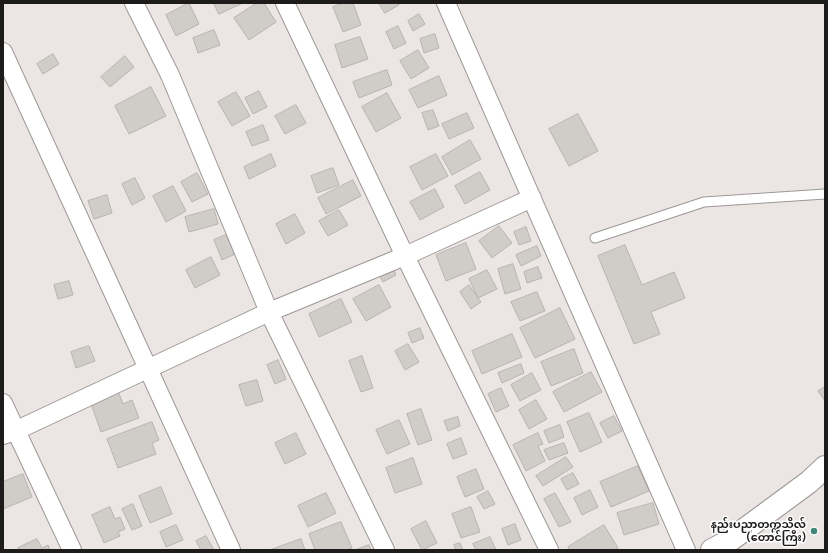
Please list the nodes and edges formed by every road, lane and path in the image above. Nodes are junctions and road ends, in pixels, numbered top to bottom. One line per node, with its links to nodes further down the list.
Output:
1 (134, 3): 9 (street)
2 (285, 3): 8 (street)
3 (446, 3): 6 (street)
4 (3, 52): 10 (street)
5 (825, 194): 7 (lane)
6 (532, 198): 8 (street); 18 (street)
7 (596, 238)
8 (405, 256): 9 (street); 17 (street)
9 (269, 312): 10 (street); 16 (street)
10 (149, 368): 12 (street); 15 (street)
11 (3, 403): 12 (street)
12 (9, 433): 14 (street)
13 (825, 467): 19 (main road)
14 (72, 550)
15 (231, 550)
16 (384, 550)
17 (548, 550)
18 (686, 550)
19 (712, 550)

